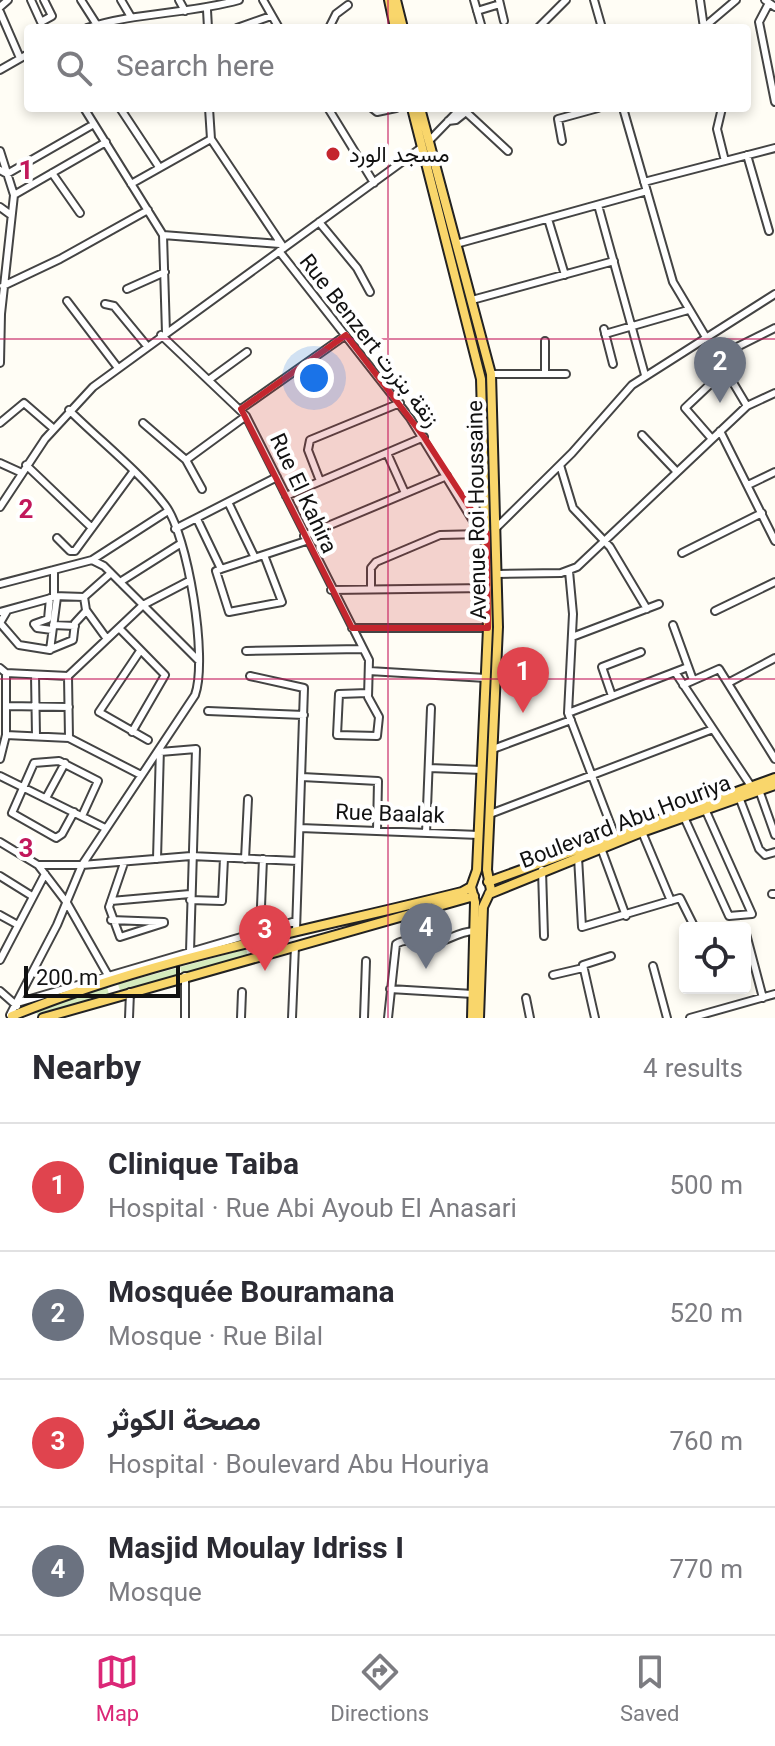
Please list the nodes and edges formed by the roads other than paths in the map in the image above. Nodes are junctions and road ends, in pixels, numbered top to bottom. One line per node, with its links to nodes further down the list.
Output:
1 (8, 0): 21 (street)
2 (31, 0): 3 (street)
3 (44, 0)
4 (81, 0): 28 (street)
5 (121, 0): 26 (street)
6 (179, 0): 23 (street)
7 (212, 0): 20 (street)
8 (239, 0): 20 (street)
9 (263, 0): 25 (street)
10 (389, 0): 35 (main road)
11 (396, 0): 36 (main road)
12 (474, 0): 24 (street)
13 (566, 0): 38 (street)
14 (594, 0): 39 (street)
15 (700, 0): 40 (street)
16 (736, 0): 41 (street)
17 (500, 2): 24 (street); 27 (street)
18 (770, 3): 45 (street)
19 (348, 5): 34 (street)
20 (218, 6): 22 (street)
21 (0, 9): 43 (street)
22 (207, 10): 23 (street); 31 (street)
23 (185, 11): 26 (street)
24 (477, 11): 37 (street)
25 (271, 16): 32 (street); 33 (street)
26 (134, 17): 29 (street); 30 (street)
27 (504, 21)
28 (96, 24)
29 (102, 24)
30 (137, 24)
31 (208, 24)
32 (253, 24)
33 (276, 24)
34 (331, 24)
35 (394, 24)
36 (402, 24)
37 (481, 24)
38 (542, 24)
39 (601, 24)
40 (703, 24)
41 (709, 24)
42 (24, 56): 43 (street)
43 (20, 58): 44 (street)
44 (0, 70)
45 (775, 102)
46 (86, 112): 57 (street)
47 (123, 112): 67 (street)
48 (209, 112): 58 (street)
49 (330, 112): 71 (street)
50 (413, 112): 61 (main road, Avenue Roi Houssaine)
51 (421, 112): 61 (main road, Avenue Roi Houssaine)
52 (462, 112): 61 (street)
53 (465, 112): 64 (street)
54 (583, 112): 59 (street)
55 (624, 112): 70 (street)
56 (721, 112): 66 (street)
57 (94, 124): 60 (street); 68 (street)
58 (211, 139): 67 (street); 87 (street, Rue Benzert زنقة بنزرت)
59 (562, 141)
60 (106, 142): 69 (street); 72 (street)
61 (425, 145): 71 (street); 85 (main road, Avenue Roi Houssaine); 154 (main road, Avenue Roi Houssaine)
62 (775, 148): 65 (street)
63 (0, 151): 68 (street)
64 (508, 151)
65 (747, 155): 66 (street); 82 (street)
66 (725, 161): 70 (street)
67 (159, 167): 72 (street)
68 (4, 172): 74 (street)
69 (52, 173): 74 (street); 78 (street)
70 (644, 182): 73 (street)
71 (374, 183): 81 (street)
72 (131, 184): 77 (street)
73 (647, 191): 75 (street); 98 (street)
74 (14, 195): 79 (street)
75 (598, 205): 80 (street); 88 (street)
76 (0, 207): 79 (street)
77 (148, 210): 83 (street); 91 (street)
78 (80, 213)
79 (11, 215): 86 (street)
80 (548, 219): 85 (street); 90 (street)
81 (319, 222): 87 (street); 93 (street)
82 (769, 231)
83 (163, 235): 87 (street); 89 (street)
84 (0, 244): 86 (street)
85 (456, 244): 95 (main road, Avenue Roi Houssaine)
86 (9, 245): 91 (street)
87 (281, 248): 102 (street); 103 (street, Rue Benzert زنقة بنزرت)
88 (614, 261): 90 (street); 100 (street)
89 (165, 272): 92 (street); 102 (street)
90 (565, 275): 95 (street)
91 (2, 286): 99 (street)
92 (127, 289)
93 (370, 292)
94 (775, 294): 104 (street)
95 (472, 300): 114 (main road, Avenue Roi Houssaine)
96 (67, 301): 112 (street)
97 (105, 304): 107 (street)
98 (688, 310): 100 (street); 104 (street)
99 (0, 314): 105 (street)
100 (631, 327): 111 (street); 117 (street)
101 (775, 328): 109 (street)
102 (164, 334): 107 (street); 118 (street, Rue El Kahira)
103 (346, 335): 120 (street, Rue Benzert زنقة بنزرت); 123 (street)
104 (705, 338): 109 (street); 117 (street)
105 (0, 340): 110 (street)
106 (545, 341): 115 (street)
107 (147, 346): 112 (street)
108 (247, 352): 118 (street)
109 (717, 357): 113 (street)
110 (0, 363)
111 (613, 364)
112 (118, 368): 122 (street)
113 (725, 370): 121 (street); 130 (street)
114 (491, 374): 115 (street); 154 (main road, Avenue Roi Houssaine)
115 (545, 374): 116 (street)
116 (566, 374)
117 (645, 375): 135 (street)
118 (210, 379): 123 (street, Rue El Kahira)
119 (775, 393): 121 (street)
120 (400, 403): 129 (street, Rue Benzert زنقة بنزرت); 142 (street)
121 (747, 406): 127 (street)
122 (69, 410): 126 (street); 136 (street)
123 (243, 412): 132 (street); 141 (street, Rue El Kahira)
124 (0, 423): 126 (street)
125 (143, 423): 132 (street)
126 (54, 429): 134 (street)
127 (720, 431): 130 (street); 143 (street)
128 (642, 435): 137 (street)
129 (424, 437): 131 (street); 140 (street, Rue Benzert زنقة بنزرت)
130 (712, 439): 137 (street)
131 (387, 453): 142 (street); 145 (street)
132 (186, 460): 144 (street)
133 (0, 463): 139 (street)
134 (26, 465): 139 (street); 152 (street)
135 (560, 465): 154 (street); 158 (street)
136 (133, 472): 149 (street); 152 (street)
137 (677, 472): 158 (street)
138 (775, 472): 143 (street)
139 (22, 473): 148 (street)
140 (447, 476): 145 (street); 154 (street, Rue Benzert زنقة بنزرت)
141 (277, 477): 146 (street, Rue El Kahira); 147 (street)
142 (320, 481): 146 (street)
143 (748, 485): 150 (street)
144 (202, 489)
145 (405, 493): 156 (street)
146 (286, 496): 156 (street, Rue El Kahira)
147 (228, 502): 151 (street); 162 (street)
148 (0, 507)
149 (168, 511): 153 (street); 163 (street)
150 (762, 513): 157 (street); 160 (street)
151 (197, 519): 153 (street); 165 (street)
152 (92, 528): 155 (street)
153 (175, 529): 159 (street)
154 (488, 532): 168 (main road, Avenue Roi Houssaine); 173 (main road, Avenue Roi Houssaine); 174 (street)
155 (57, 538)
156 (305, 538): 161 (street); 175 (street, Rue El Kahira)
157 (775, 541)
158 (604, 542): 166 (street); 180 (street)
159 (180, 544): 169 (street); 170 (street)
160 (682, 553)
161 (264, 555): 162 (street); 165 (street)
162 (255, 558): 165 (street)
163 (92, 560): 164 (street); 167 (street)
164 (54, 570): 172 (street); 176 (street)
165 (218, 570)
166 (569, 571): 168 (street); 191 (street)
167 (111, 573): 170 (street); 177 (street)
168 (497, 574): 227 (main road, Avenue Roi Houssaine)
169 (189, 581): 179 (street); 199 (street)
170 (120, 582): 179 (street)
171 (775, 582): 183 (street)
172 (0, 584)
173 (488, 588): 174 (street); 190 (main road, Avenue Roi Houssaine)
174 (371, 589): 175 (street)
175 (331, 590): 189 (street, Rue El Kahira)
176 (53, 597): 177 (street); 181 (street); 184 (street); 187 (street)
177 (84, 597): 182 (street)
178 (659, 604): 180 (street)
179 (143, 605): 188 (street); 199 (street)
180 (647, 609): 191 (street)
181 (3, 611): 193 (street)
182 (86, 611): 186 (street); 192 (street)
183 (715, 611)
184 (48, 619): 187 (street); 187 (street)
185 (673, 625): 200 (street)
186 (75, 626): 187 (street); 193 (street)
187 (53, 628): 193 (street)
188 (119, 628): 192 (street); 195 (street)
189 (352, 628): 190 (street); 194 (street, Rue El Kahira)
190 (488, 628): 207 (main road, Avenue Roi Houssaine)
191 (572, 637): 219 (street)
192 (107, 639): 205 (street)
193 (51, 649)
194 (362, 649): 196 (street); 202 (street, Rue El Kahira)
195 (140, 651): 221 (street); 221 (street)
196 (246, 651)
197 (641, 652): 212 (street)
198 (775, 658): 209 (street)
199 (199, 661): 226 (street)
200 (688, 667): 203 (street); 208 (street)
201 (2, 669): 204 (street); 214 (street)
202 (369, 671): 207 (street); 211 (street, Rue El Kahira)
203 (675, 672): 210 (street); 212 (street)
204 (35, 675): 205 (street); 213 (street)
205 (68, 676): 215 (street)
206 (250, 676): 218 (street)
207 (486, 678): 233 (main road, Avenue Roi Houssaine)
208 (693, 680): 209 (street); 210 (street)
209 (728, 683): 230 (street)
210 (683, 685): 220 (street)
211 (368, 693): 211 (street, Rue El Kahira)
212 (612, 696): 219 (street)
213 (36, 705): 214 (street); 215 (street); 223 (street)
214 (6, 706): 222 (street)
215 (69, 707): 224 (street)
216 (431, 708): 232 (street)
217 (208, 711): 218 (street)
218 (304, 715): 237 (street)
219 (570, 716): 227 (street); 235 (street)
220 (713, 729): 235 (street); 241 (street)
221 (132, 732): 225 (street)
222 (6, 735): 223 (street); 228 (street)
223 (36, 736): 224 (street)
224 (69, 738): 234 (street)
225 (148, 740)
226 (160, 748): 234 (street); 261 (street); 264 (street)
227 (493, 749): 247 (main road, Avenue Roi Houssaine)
228 (1, 750): 229 (street)
229 (0, 759)
230 (775, 759)
231 (65, 763): 240 (street); 243 (street); 248 (street)
232 (429, 768): 233 (street); 254 (street)
233 (482, 770): 255 (main road, Avenue Roi Houssaine)
234 (141, 775): 250 (street)
235 (591, 775): 247 (street); 257 (street)
236 (0, 776): 240 (street)
237 (302, 777): 251 (street); 252 (street)
238 (775, 778): 241 (main road, Boulevard Abu Houriya)
239 (775, 785): 241 (main road, Boulevard Abu Houriya)
240 (23, 786): 243 (street); 246 (street)
241 (755, 788): 242 (main road, Boulevard Abu Houriya); 256 (street); 257 (main road, Boulevard Abu Houriya)
242 (739, 797): 245 (main road, Boulevard Abu Houriya); 260 (street)
243 (46, 798): 246 (street)
244 (248, 799): 265 (street)
245 (705, 809): 249 (main road, Boulevard Abu Houriya); 283 (street)
246 (74, 812): 248 (street)
247 (490, 814): 274 (main road, Avenue Roi Houssaine)
248 (82, 816): 250 (street)
249 (684, 817): 253 (main road, Boulevard Abu Houriya); 283 (street)
250 (105, 828): 270 (street)
251 (300, 828): 252 (street, Rue Baalak); 267 (street)
252 (377, 830): 254 (street, Rue Baalak)
253 (642, 832): 259 (main road, Boulevard Abu Houriya); 280 (street)
254 (426, 833): 255 (street, Rue Baalak)
255 (479, 835): 275 (main road, Avenue Roi Houssaine)
256 (775, 835)
257 (615, 836): 274 (main road, Boulevard Abu Houriya)
258 (0, 842): 269 (street)
259 (601, 848): 262 (main road, Boulevard Abu Houriya); 284 (street)
260 (775, 852)
261 (191, 856): 263 (street); 264 (street); 278 (street)
262 (578, 857): 271 (main road, Boulevard Abu Houriya); 284 (street)
263 (224, 858): 265 (street); 278 (street)
264 (157, 859): 268 (street)
265 (245, 859): 266 (street)
266 (263, 859): 267 (street); 290 (street)
267 (298, 861): 286 (street)
268 (124, 863): 270 (street); 279 (street)
269 (38, 865): 270 (street); 272 (street)
270 (82, 865): 281 (street)
271 (542, 870): 276 (main road, Boulevard Abu Houriya); 293 (street)
272 (45, 874): 277 (street); 281 (street)
273 (0, 876): 277 (street)
274 (488, 881): 275 (main road, Boulevard Abu Houriya); 276 (main road, Avenue Roi Houssaine)
275 (474, 890): 276 (main road); 291 (main road); 292 (main road, Avenue Roi Houssaine); 294 (main road)
276 (488, 895): 324 (main road, Avenue Roi Houssaine)
277 (32, 896): 289 (street)
278 (190, 897): 279 (street); 296 (street)
279 (111, 901): 285 (street)
280 (671, 901): 284 (street); 287 (street)
281 (67, 903): 304 (street); 313 (street)
282 (0, 915): 289 (street)
283 (741, 915): 288 (street)
284 (626, 916)
285 (111, 920): 285 (street)
286 (296, 921): 290 (street); 291 (street)
287 (692, 922)
288 (743, 922)
289 (18, 925): 298 (street)
290 (260, 930): 296 (street)
291 (296, 931): 296 (main road)
292 (474, 931): 305 (street); 309 (main road, Avenue Roi Houssaine)
293 (544, 936)
294 (295, 946): 303 (main road); 320 (street)
295 (751, 955): 312 (street)
296 (189, 956): 304 (main road)
297 (611, 956): 301 (street)
298 (1, 957)
299 (366, 961): 321 (street)
300 (653, 966): 327 (street)
301 (583, 968): 302 (street); 326 (street)
302 (553, 975)
303 (185, 976): 307 (main road); 318 (street)
304 (109, 978): 313 (street); 315 (main road)
305 (390, 989): 309 (street); 322 (street)
306 (0, 991): 313 (street)
307 (130, 992): 316 (main road); 317 (street)
308 (242, 992): 319 (street)
309 (473, 994): 323 (main road, Avenue Roi Houssaine)
310 (775, 994): 312 (street)
311 (526, 998): 325 (street)
312 (763, 998): 328 (street)
313 (18, 1004): 315 (street)
314 (0, 1016): 315 (main road)
315 (12, 1016)
316 (43, 1018)
317 (129, 1018)
318 (185, 1018)
319 (241, 1018)
320 (292, 1018)
321 (364, 1018)
322 (388, 1018)
323 (472, 1018)
324 (479, 1018)
325 (530, 1018)
326 (595, 1018)
327 (667, 1018)
328 (690, 1018)

